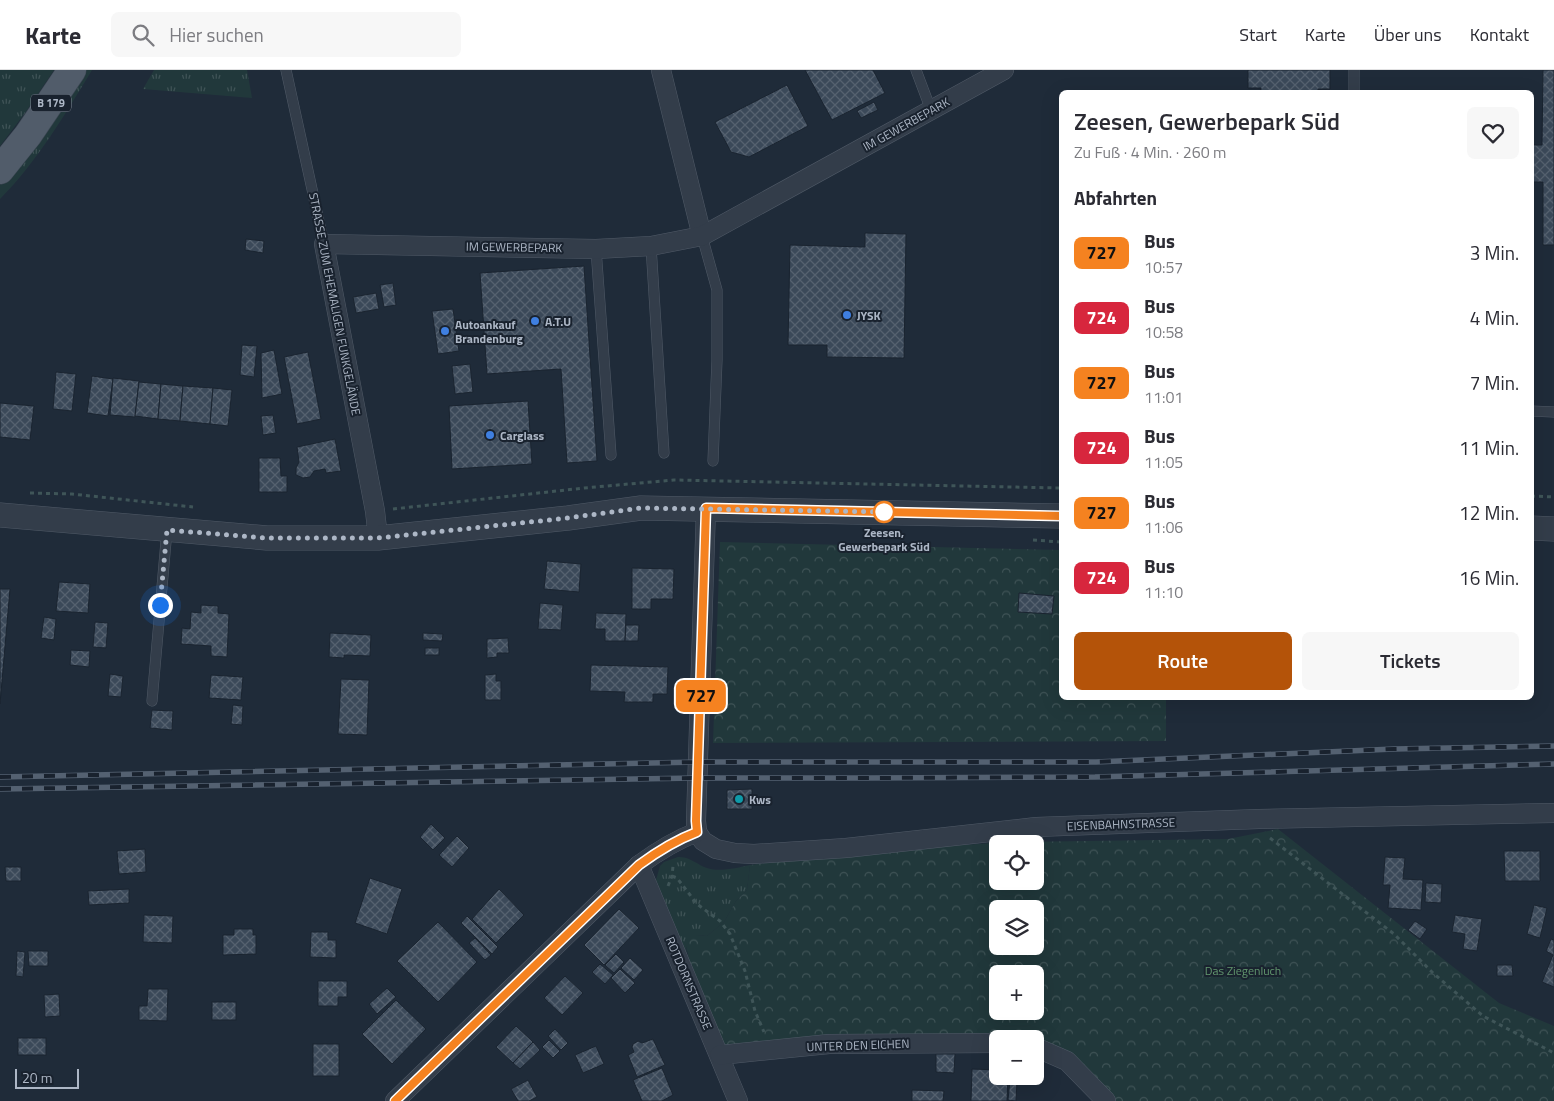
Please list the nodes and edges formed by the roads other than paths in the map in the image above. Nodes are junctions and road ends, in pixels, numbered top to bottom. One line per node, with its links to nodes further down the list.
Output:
1 (72, 70): 9 (main road, B 179)
2 (286, 70): 11 (lane, STRASSE ZUM EHEMALIGEN FUNKGELÄNDE)
3 (661, 70): 10 (street)
4 (916, 70): 8 (lane)
5 (1004, 70): 8 (street, IM GEWERBEPARK)
6 (1354, 70): 7 (lane)
7 (1354, 90)
8 (932, 110): 10 (street, IM GEWERBEPARK)
9 (0, 170)
10 (702, 236): 12 (street, IM GEWERBEPARK); 18 (lane)
11 (324, 244): 13 (street, IM GEWERBEPARK); 25 (street, STRASSE ZUM EHEMALIGEN FUNKGELÄNDE)
12 (651, 246): 13 (street, IM GEWERBEPARK); 16 (lane)
13 (596, 249): 17 (lane)
14 (1534, 412): 15 (lane)
15 (1554, 412)
16 (664, 453)
17 (611, 455)
18 (713, 462)
19 (706, 508): 21 (street); 25 (street); 28 (street)
20 (0, 515): 24 (street)
21 (1059, 516)
22 (1534, 528): 23 (street)
23 (1554, 529)
24 (167, 530): 25 (street); 26 (lane)
25 (378, 538)
26 (152, 700)
27 (1554, 813): 28 (street, EISENBAHNSTRASSE)
28 (697, 832): 29 (street)
29 (639, 865): 32 (street, ROTDORNSTRASSE); 33 (street)
30 (989, 1043): 32 (street, UNTER DEN EICHEN)
31 (1044, 1051): 35 (street)
32 (720, 1055): 34 (street, ROTDORNSTRASSE)
33 (395, 1101)
34 (738, 1101)
35 (1106, 1101)

